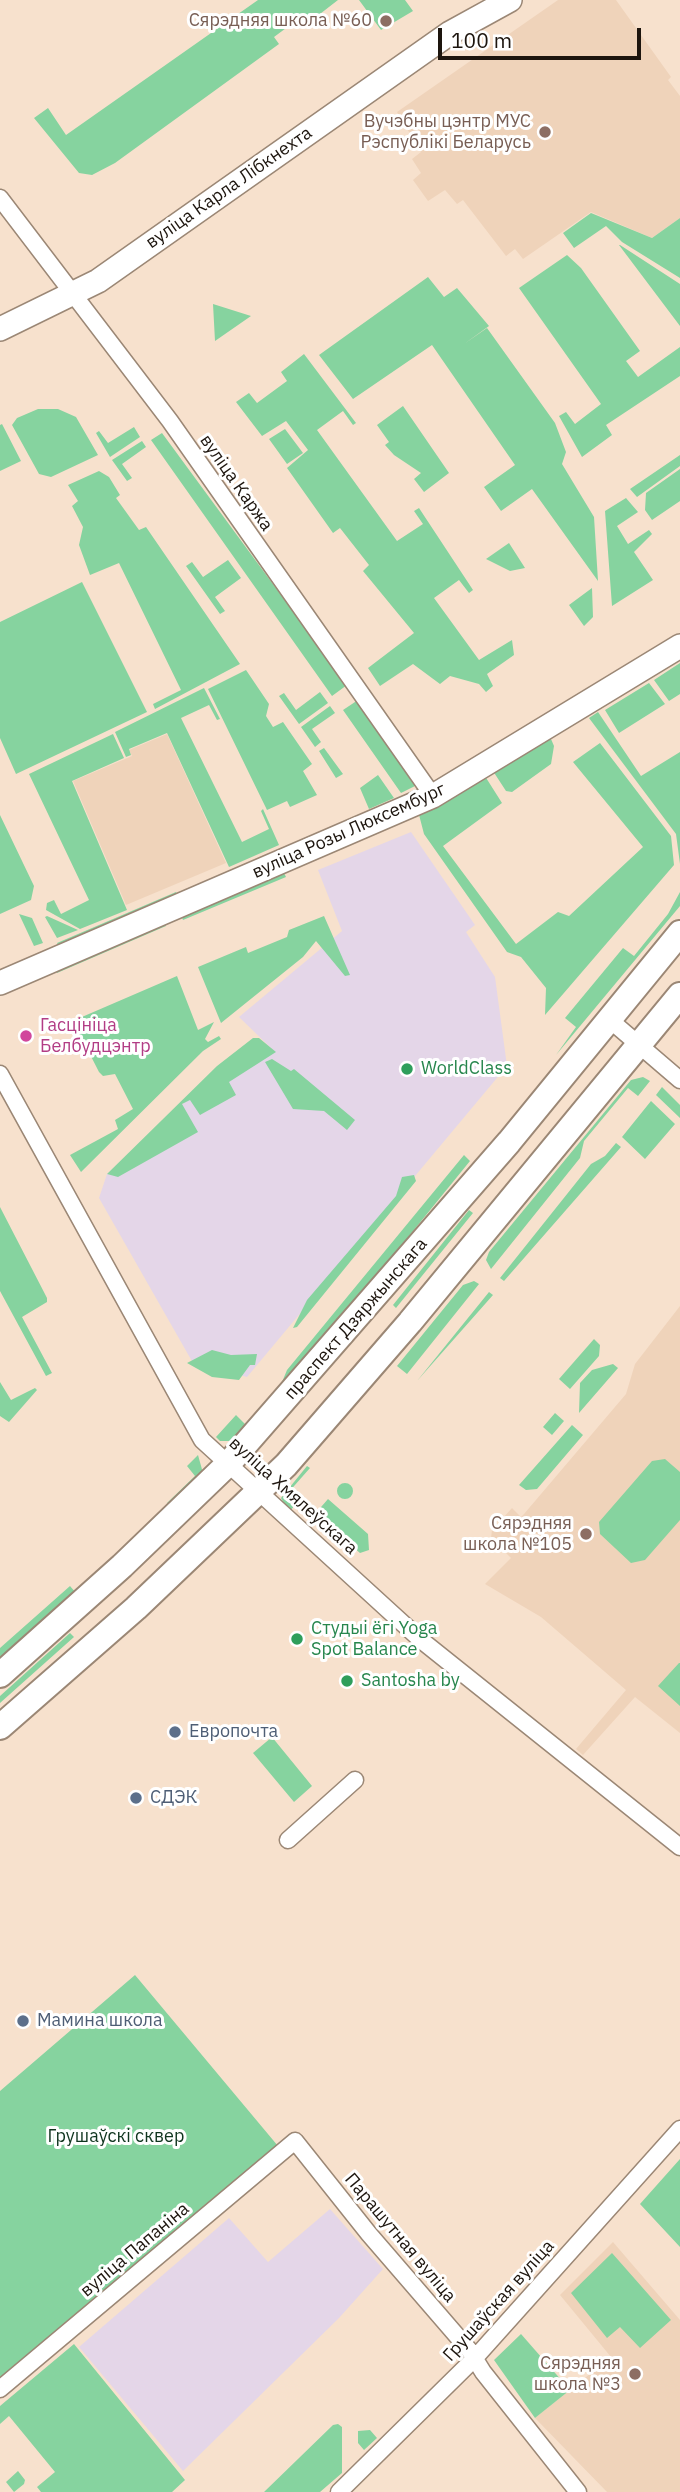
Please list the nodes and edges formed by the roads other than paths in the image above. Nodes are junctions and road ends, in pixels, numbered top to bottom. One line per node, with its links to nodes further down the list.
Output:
1 (482, 0): 3 (street, вуліца Карла Лібкнехта)
2 (510, 0): 3 (street, вуліца Карла Лібкнехта)
3 (450, 33): 5 (street, вуліца Карла Лібкнехта)
4 (0, 198): 5 (street, вуліца Каржа)
5 (74, 293): 6 (street, вуліца Карла Лібкнехта); 8 (street, вуліца Каржа)
6 (0, 329)
7 (680, 646): 8 (street, вуліца Розы Люксембург)
8 (433, 796): 10 (street, вуліца Розы Люксембург)
9 (680, 933): 12 (main road, праспект Дзяржынскага)
10 (0, 983)
11 (680, 995): 13 (main road)
12 (610, 1020): 13 (street); 16 (main road, праспект Дзяржынскага)
13 (640, 1043): 15 (street); 17 (main road)
14 (0, 1073): 16 (street, вуліца Хмялеўскага)
15 (680, 1080)
16 (229, 1463): 17 (street, вуліца Хмялеўскага); 18 (main road, праспект Дзяржынскага)
17 (256, 1492): 19 (main road); 22 (street, вуліца Хмялеўскага)
18 (0, 1675)
19 (0, 1727)
20 (355, 1780): 21 (street)
21 (288, 1840)
22 (680, 1847)
23 (680, 2129): 25 (street, Грушаўская вуліца)
24 (295, 2141): 25 (street, Парашутная вуліца); 26 (street, вуліца Папаніна)
25 (474, 2359): 27 (street, Грушаўская вуліца); 28 (street, Парашутная вуліца)
26 (0, 2389)
27 (339, 2492)
28 (578, 2492)

